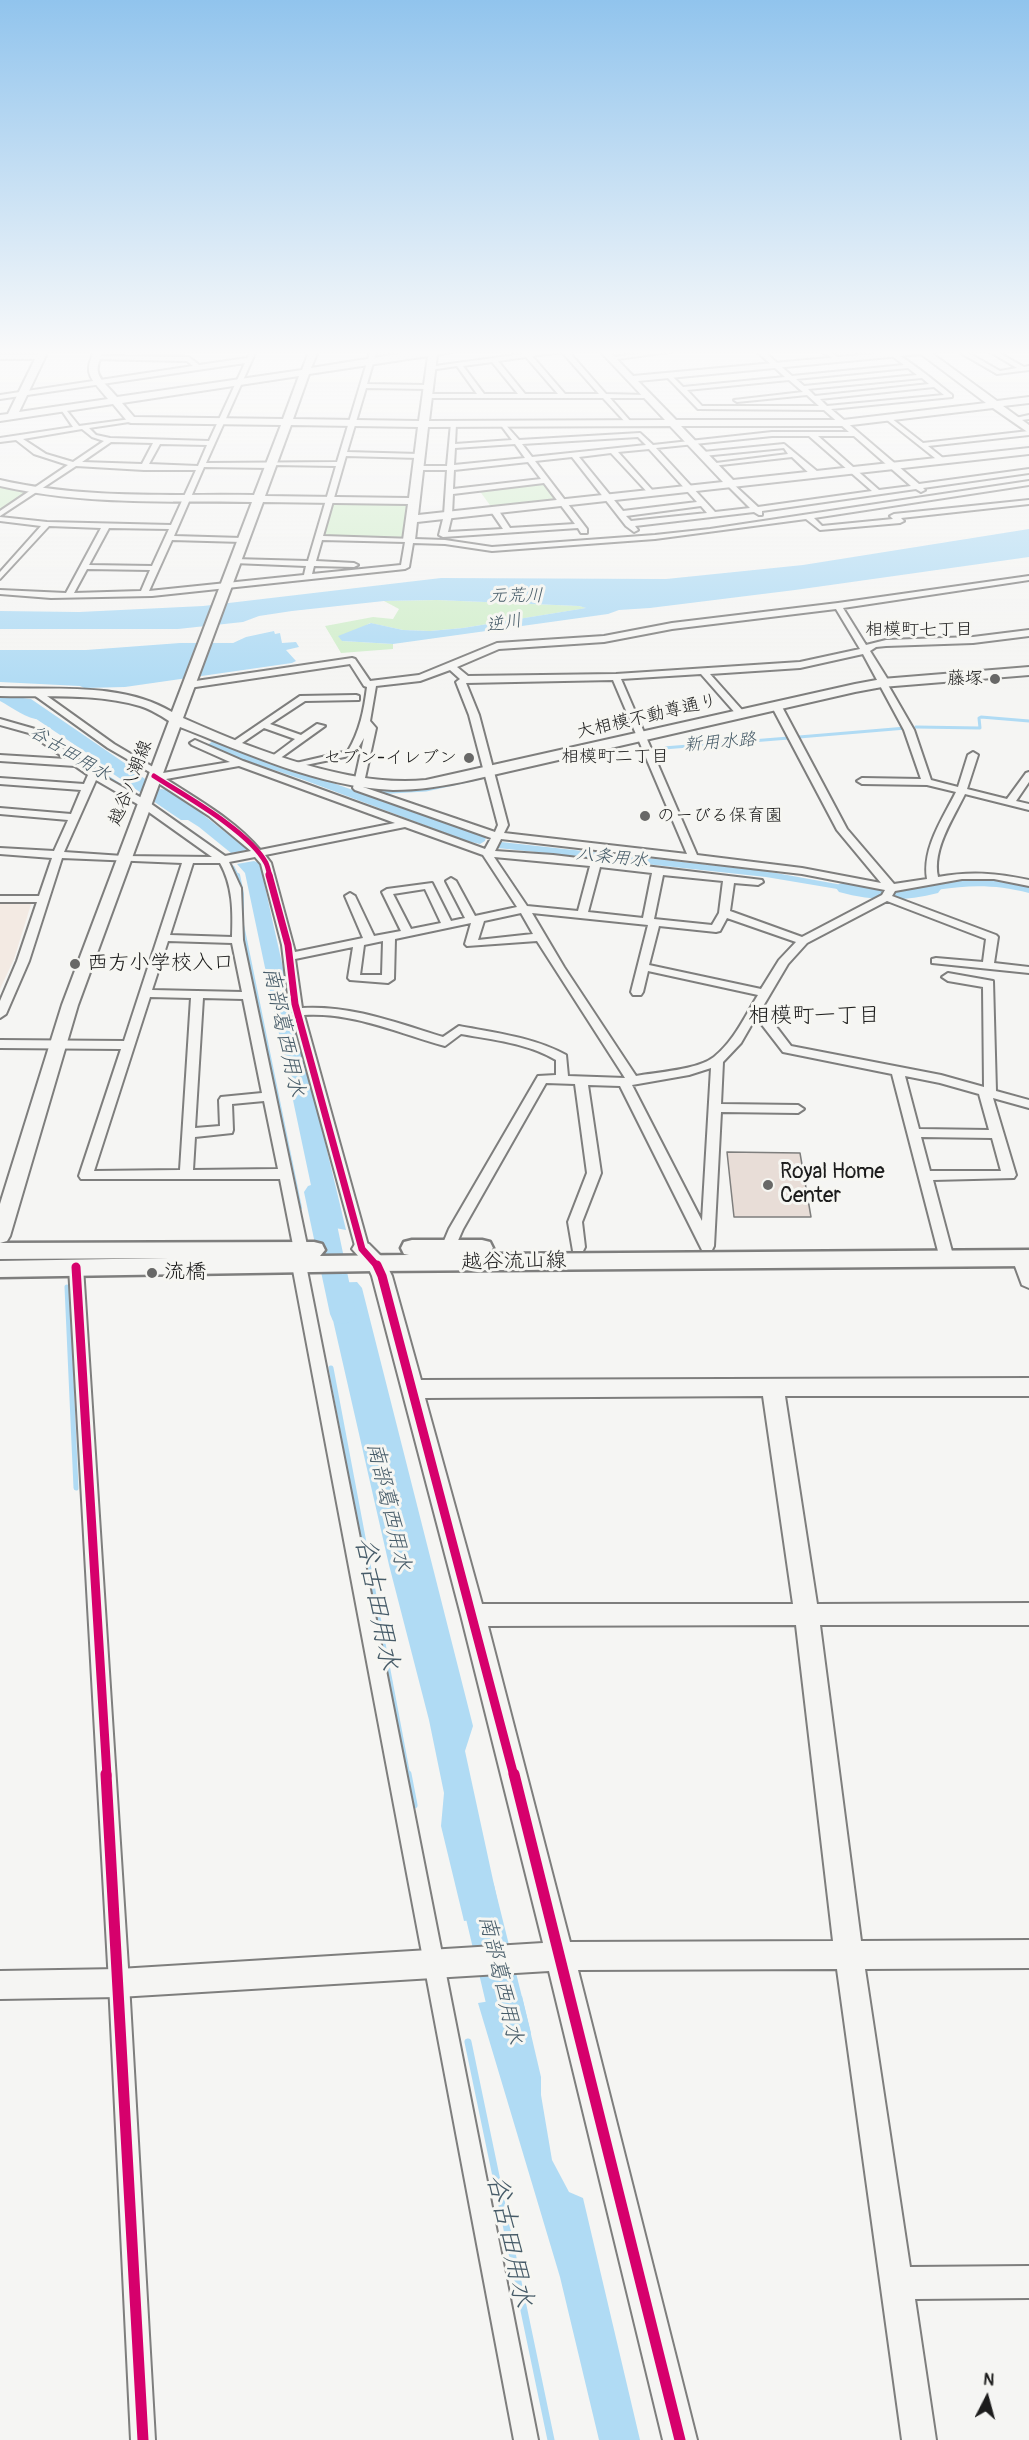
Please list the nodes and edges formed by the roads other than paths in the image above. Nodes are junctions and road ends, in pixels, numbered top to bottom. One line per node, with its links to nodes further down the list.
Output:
1 (71, 463): 16 (street)
2 (147, 463): 22 (street)
3 (202, 463): 21 (street)
4 (418, 463): 23 (street)
5 (451, 463): 24 (street)
6 (502, 463): 24 (street)
7 (532, 463): 28 (street)
8 (580, 463): 38 (street)
9 (623, 463): 37 (street)
10 (664, 463): 33 (street)
11 (722, 463): 19 (street)
12 (803, 463): 27 (street)
13 (845, 463): 25 (street)
14 (889, 463): 20 (street)
15 (918, 463): 20 (street)
16 (75, 464): 22 (street); 34 (street)
17 (271, 464): 18 (street); 21 (street); 41 (street, 越谷八潮線)
18 (340, 464): 43 (street)
19 (712, 464): 31 (street)
20 (893, 466): 25 (street); 32 (street)
21 (200, 467): 22 (street); 40 (street)
22 (144, 468)
23 (417, 468): 24 (street); 44 (street)
24 (451, 468): 35 (street)
25 (854, 470): 27 (street); 36 (street)
26 (1029, 471): 32 (street)
27 (815, 474): 31 (street)
28 (546, 481): 35 (street); 45 (street)
29 (1029, 483): 39 (street)
30 (0, 484): 34 (street)
31 (731, 484): 33 (street); 49 (street)
32 (917, 486): 36 (street); 39 (street)
33 (688, 489): 37 (street); 47 (street)
34 (35, 491): 40 (street); 55 (street)
35 (450, 492): 52 (street)
36 (877, 492): 49 (street)
37 (650, 493): 38 (street)
38 (608, 497): 45 (street); 51 (street)
39 (930, 497): 42 (street)
40 (187, 498): 41 (street); 62 (street)
41 (258, 499): 43 (street); 68 (street, 越谷八潮線)
42 (916, 499): 50 (street); 54 (street)
43 (330, 500): 44 (street); 66 (street)
44 (413, 501): 56 (street)
45 (562, 502): 48 (street); 61 (street)
46 (1029, 502): 50 (street)
47 (703, 504): 51 (street); 53 (street)
48 (494, 510): 52 (street); 64 (street)
49 (756, 510): 53 (street); 57 (street)
50 (931, 512): 54 (street)
51 (621, 513): 59 (street)
52 (448, 515): 56 (street); 64 (street)
53 (713, 515): 59 (street)
54 (808, 516): 57 (street)
55 (0, 517): 58 (street)
56 (411, 519): 69 (street)
57 (768, 522): 67 (street)
58 (47, 524): 60 (street); 77 (street)
59 (629, 524): 67 (street)
60 (106, 526): 62 (street); 74 (street)
61 (580, 526): 63 (street); 70 (street)
62 (173, 527): 65 (street)
63 (525, 530): 64 (street); 71 (street)
64 (508, 531)
65 (168, 538): 68 (street); 75 (street)
66 (318, 538): 69 (street); 73 (street)
67 (641, 538): 70 (street)
68 (242, 540): 72 (street, 越谷八潮線)
69 (409, 540): 71 (street); 76 (street)
70 (593, 542): 71 (street)
71 (531, 547)
72 (234, 561): 73 (street); 80 (street, 越谷八潮線)
73 (311, 562): 76 (street); 78 (street)
74 (85, 567): 75 (street); 83 (street)
75 (155, 568): 82 (street)
76 (354, 571): 78 (street)
77 (0, 577)
78 (307, 577): 80 (street)
79 (1029, 578): 84 (street)
80 (225, 589): 82 (street); 94 (street, 越谷八潮線)
81 (0, 592): 83 (street)
82 (144, 593): 83 (street)
83 (69, 595)
84 (838, 606): 86 (street); 87 (street)
85 (1029, 633): 86 (street)
86 (864, 651): 88 (street); 92 (street)
87 (452, 667): 91 (street); 93 (street)
88 (704, 672): 90 (street); 100 (street)
89 (1029, 672): 92 (street, 大相模不動尊通り)
90 (616, 676): 91 (street); 107 (street)
91 (466, 679): 118 (street)
92 (884, 683): 99 (street, 大相模不動尊通り); 125 (street)
93 (372, 684): 94 (street); 102 (street)
94 (189, 687): 98 (street); 101 (street, 越谷八潮線)
95 (0, 692): 96 (street)
96 (37, 693): 98 (street); 120 (street)
97 (356, 698): 104 (street)
98 (144, 703): 101 (street, 大相模不動尊通り)
99 (776, 705): 100 (street, 大相模不動尊通り); 150 (street)
100 (740, 714): 107 (street, 大相模不動尊通り)
101 (176, 719): 106 (street, 大相模不動尊通り); 111 (street, 越谷八潮線)
102 (364, 720): 117 (street); 124 (street)
103 (0, 723): 116 (street)
104 (263, 725): 108 (street); 110 (street)
105 (320, 726): 108 (street)
106 (217, 736): 110 (street, 大相模不動尊通り); 111 (street)
107 (641, 737): 118 (street, 大相模不動尊通り); 139 (street)
108 (302, 738): 113 (street)
109 (195, 743): 115 (street)
110 (236, 743): 113 (street, 大相模不動尊通り)
111 (165, 748): 120 (street, 越谷八潮線)
112 (973, 755): 127 (street)
113 (276, 757): 117 (street, 大相模不動尊通り)
114 (0, 758): 116 (street)
115 (240, 763): 120 (street); 133 (street)
116 (77, 764): 119 (street)
117 (299, 765): 124 (street, 大相模不動尊通り)
118 (488, 772): 124 (street, 大相模不動尊通り); 134 (street)
119 (93, 774): 126 (street); 129 (street)
120 (155, 775): 129 (street, 越谷八潮線); 137 (street)
121 (1029, 775): 128 (street)
122 (0, 781): 126 (street)
123 (862, 781): 125 (street)
124 (358, 782): 134 (street)
125 (927, 782): 127 (street)
126 (87, 787): 132 (street)
127 (961, 790): 128 (street); 146 (street)
128 (1011, 802): 130 (street)
129 (143, 803): 140 (street, 越谷八潮線); 141 (street)
130 (1029, 807)
131 (0, 811): 132 (street)
132 (74, 817): 138 (street)
133 (407, 824): 135 (street); 137 (street)
134 (500, 836): 135 (street); 139 (street)
135 (489, 851): 143 (street); 154 (street)
136 (1, 852): 138 (street)
137 (260, 854): 141 (street); 167 (street)
138 (58, 855): 140 (street); 153 (street)
139 (693, 858): 150 (street)
140 (123, 859): 142 (street); 181 (street, 越谷八潮線)
141 (223, 860): 142 (street); 164 (street)
142 (188, 861): 162 (street)
143 (596, 864): 144 (street); 156 (street)
144 (658, 871): 145 (street); 158 (street)
145 (729, 879): 148 (street); 155 (street)
146 (933, 880): 149 (street); 150 (street)
147 (451, 881): 157 (street)
148 (758, 882)
149 (1029, 883)
150 (889, 892): 165 (street); 169 (street)
151 (350, 896): 166 (street)
152 (0, 898): 153 (street)
153 (43, 898): 180 (street)
154 (524, 909): 156 (street); 157 (street); 163 (street)
155 (724, 914): 158 (street); 165 (street)
156 (582, 915): 158 (street)
157 (476, 919): 159 (street); 163 (street)
158 (651, 922): 170 (street)
159 (448, 925): 160 (street); 160 (street)
160 (408, 933): 161 (street)
161 (389, 937): 166 (street); 166 (street)
162 (163, 938): 164 (street); 174 (street)
163 (540, 938): 188 (street)
164 (237, 940): 177 (street)
165 (803, 941): 175 (street)
166 (364, 942): 167 (street)
167 (289, 957): 179 (street)
168 (936, 961): 169 (street)
169 (988, 966): 171 (street)
170 (644, 967): 173 (street); 175 (street)
171 (1029, 970)
172 (948, 977): 189 (street)
173 (637, 992)
174 (145, 993): 176 (street); 183 (street)
175 (764, 993): 178 (street)
176 (196, 994): 177 (street); 194 (street)
177 (248, 996): 190 (street)
178 (757, 1010): 184 (street); 185 (street)
179 (298, 1012): 186 (street); 207 (street)
180 (0, 1014)
181 (57, 1043): 182 (street); 183 (street); 200 (street, 越谷八潮線)
182 (0, 1044)
183 (128, 1044): 198 (street)
184 (717, 1061): 188 (street); 192 (street)
185 (897, 1070): 189 (street); 195 (street)
186 (562, 1079): 187 (street); 203 (street)
187 (582, 1081): 188 (street); 202 (street)
188 (629, 1081): 201 (street)
189 (988, 1093): 191 (street); 196 (street)
190 (270, 1096): 194 (street); 197 (street)
191 (1029, 1104)
192 (715, 1108): 193 (street); 201 (street)
193 (798, 1109)
194 (189, 1133): 198 (street)
195 (913, 1133): 196 (street); 199 (street)
196 (997, 1134): 199 (street)
197 (286, 1174): 198 (street); 208 (street)
198 (186, 1176)
199 (924, 1176): 205 (street)
200 (0, 1236)
201 (707, 1246): 202 (main road, 越谷流山線); 205 (main road, 越谷流山線)
202 (578, 1247): 203 (main road, 越谷流山線)
203 (448, 1248): 207 (main road, 越谷流山線)
204 (0, 1251): 208 (main road, 越谷流山線)
205 (945, 1252): 206 (main road, 越谷流山線); 207 (main road, 越谷流山線)
206 (1027, 1253): 211 (street)
207 (369, 1256): 208 (main road, 越谷流山線); 214 (street)
208 (300, 1257): 209 (main road, 越谷流山線); 221 (street)
209 (76, 1268): 210 (main road, 越谷流山線); 222 (street)
210 (0, 1269)
211 (1029, 1280)
212 (1029, 1387): 213 (street)
213 (773, 1388): 214 (street); 217 (street)
214 (412, 1389): 216 (street)
215 (1029, 1614): 217 (street)
216 (473, 1615): 217 (street); 220 (street)
217 (807, 1616): 218 (street)
218 (849, 1954): 219 (street); 220 (street); 225 (street)
219 (1029, 1954)
220 (560, 1956): 221 (street); 228 (street)
221 (438, 1964): 222 (street); 227 (street)
222 (118, 1983): 223 (street); 226 (street)
223 (0, 1985)
224 (1029, 2282): 225 (street)
225 (896, 2283): 229 (street)
226 (143, 2440)
227 (525, 2440)
228 (680, 2440)
229 (919, 2440)

